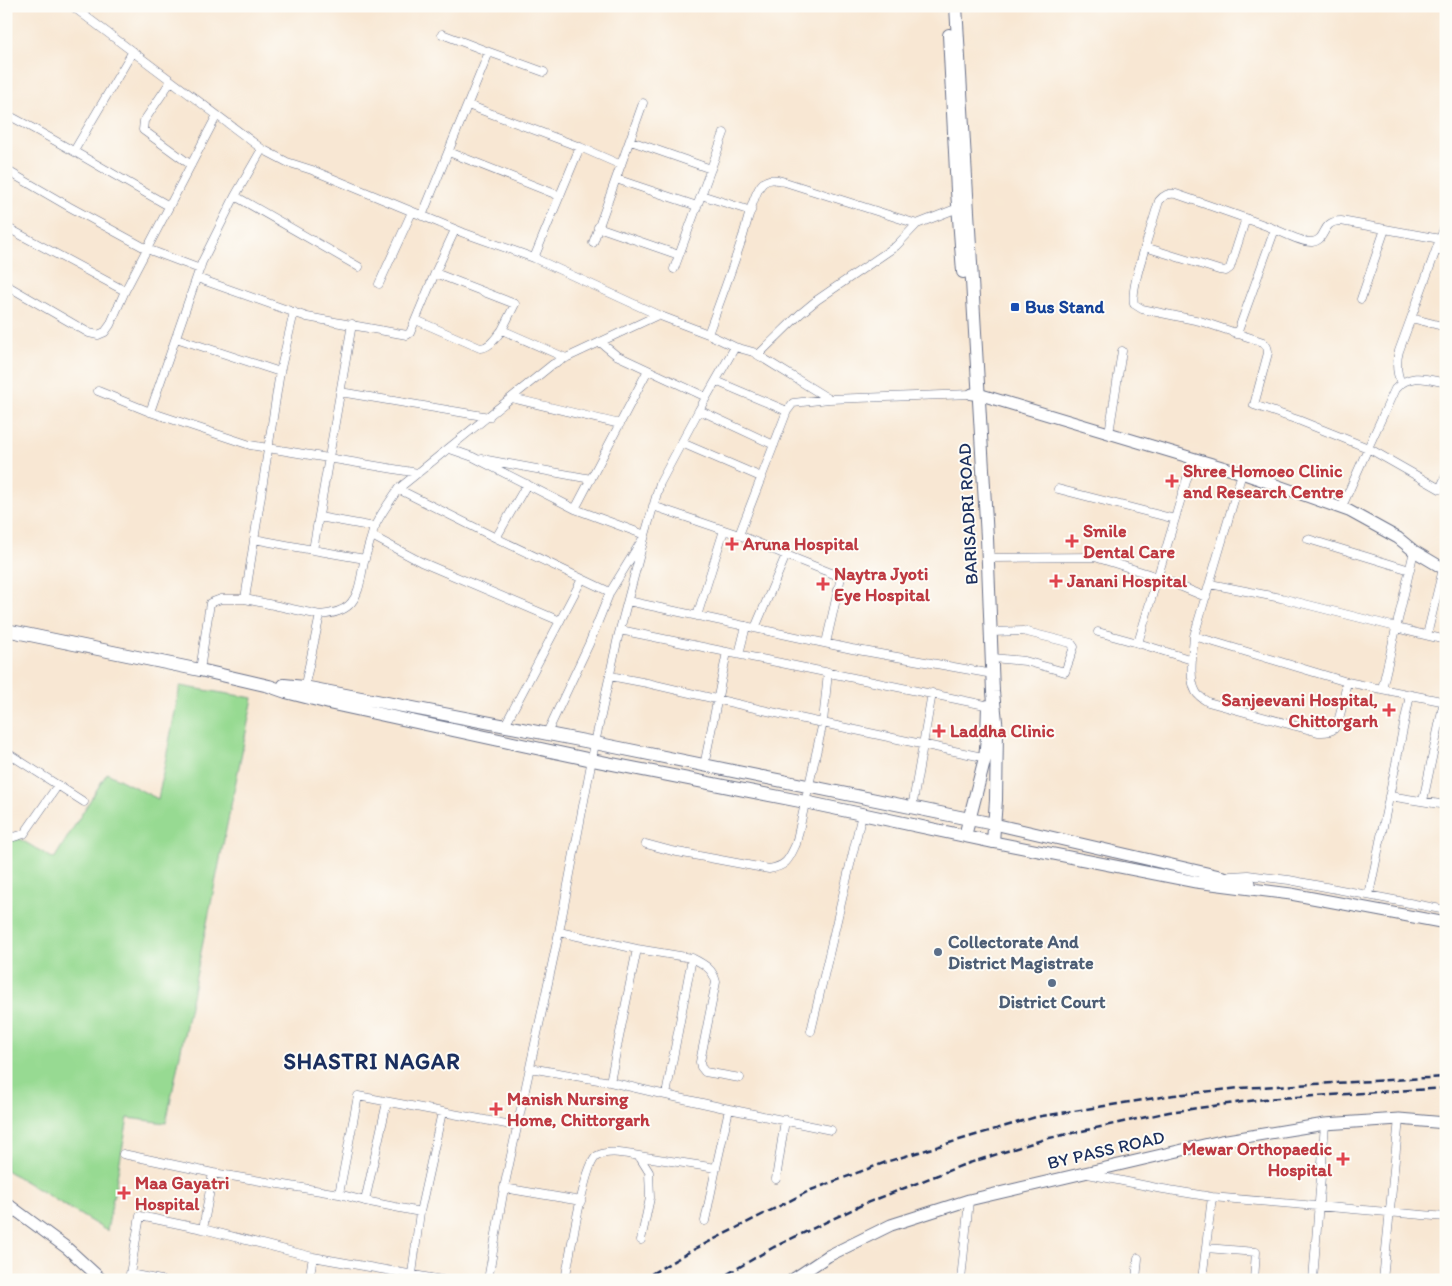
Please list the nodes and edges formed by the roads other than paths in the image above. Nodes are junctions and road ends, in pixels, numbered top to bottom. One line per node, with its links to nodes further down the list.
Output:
1 (72, 6): 5 (street)
2 (947, 6): 24 (main road)
3 (956, 6): 24 (main road)
4 (442, 34): 6 (street)
5 (133, 51): 8 (street); 17 (street)
6 (489, 52): 7 (street); 10 (street)
7 (544, 72)
8 (171, 81): 12 (street); 19 (street)
9 (643, 103): 14 (street)
10 (468, 105): 15 (street); 18 (street)
11 (6, 114): 17 (street)
12 (217, 115): 16 (street); 19 (street)
13 (724, 132): 21 (street)
14 (631, 141): 20 (street); 21 (street)
15 (580, 147): 20 (street); 27 (street)
16 (262, 149): 26 (street); 32 (street)
17 (74, 151): 28 (street)
18 (449, 152): 27 (street); 33 (street)
19 (191, 165): 28 (street)
20 (621, 165): 23 (street)
21 (711, 169): 25 (street)
22 (6, 170): 45 (street)
23 (616, 179): 29 (street); 38 (street)
24 (961, 188): 30 (main road, BARISADRI ROAD); 81 (main road, BARISADRI ROAD)
25 (701, 195): 29 (street); 31 (street)
26 (235, 196): 50 (street); 51 (street)
27 (560, 196): 49 (street)
28 (169, 206): 45 (street)
29 (697, 206): 48 (street)
30 (958, 208): 35 (street); 81 (main road, BARISADRI ROAD)
31 (751, 211): 35 (street); 66 (street)
32 (412, 212): 33 (street); 55 (street)
33 (422, 216): 41 (street)
34 (1246, 218): 39 (street); 44 (street); 44 (street)
35 (917, 224): 72 (street)
36 (1446, 224): 42 (street)
37 (6, 227): 57 (street)
38 (598, 227): 43 (street); 48 (street)
39 (1275, 229): 40 (street); 67 (street)
40 (1384, 229): 42 (street); 58 (street)
41 (455, 230): 49 (street); 53 (street)
42 (1440, 239): 46 (street)
43 (593, 243)
44 (1145, 247): 67 (street)
45 (147, 249): 51 (street); 57 (street)
46 (1436, 250): 47 (street); 61 (street)
47 (1446, 252)
48 (679, 255): 52 (street)
49 (534, 258): 60 (street)
50 (359, 267)
51 (200, 269): 54 (street)
52 (674, 269)
53 (435, 273): 62 (street); 65 (street)
54 (197, 278): 59 (street); 68 (street)
55 (379, 284)
56 (6, 285): 57 (street)
57 (125, 291)
58 (1361, 299)
59 (294, 312): 63 (street); 75 (street)
60 (658, 315): 66 (street); 69 (street)
61 (1410, 318): 64 (street); 77 (street)
62 (416, 320): 63 (street); 65 (street)
63 (352, 324): 80 (street)
64 (1446, 327)
65 (502, 330): 73 (street)
66 (708, 334): 70 (street)
67 (1237, 334): 94 (street)
68 (176, 338): 75 (street); 86 (street)
69 (600, 342): 73 (street); 74 (street)
70 (735, 348): 72 (street); 76 (street)
71 (1122, 351): 90 (street)
72 (758, 355): 84 (street)
73 (566, 358): 83 (street)
74 (648, 370): 82 (street); 89 (street)
75 (280, 372): 93 (street)
76 (716, 381): 82 (street); 87 (street)
77 (1401, 383): 78 (street); 94 (street)
78 (1446, 383)
79 (98, 391): 86 (street)
80 (340, 392): 88 (street); 97 (street)
81 (975, 394): 84 (street); 90 (street); 122 (main road, BARISADRI ROAD)
82 (706, 397): 85 (street)
83 (512, 398): 88 (street); 89 (street)
84 (829, 399): 87 (street)
85 (699, 410): 91 (street); 92 (street)
86 (150, 412): 93 (street)
87 (787, 412): 92 (street)
88 (489, 417): 95 (street)
89 (620, 424): 103 (street)
90 (1109, 433): 98 (street)
91 (682, 443): 102 (street); 107 (street)
92 (774, 445): 102 (street)
93 (268, 448): 97 (street); 118 (street)
94 (1368, 448): 101 (street); 108 (street)
95 (450, 449): 96 (street); 99 (street)
96 (473, 457): 103 (street); 104 (street)
97 (328, 458): 99 (street); 110 (street)
98 (1192, 458): 100 (street); 111 (street)
99 (418, 473): 105 (street)
100 (1242, 473): 108 (street); 129 (street)
101 (1446, 476)
102 (761, 477): 115 (street)
103 (591, 479): 109 (street)
104 (527, 484): 109 (street); 117 (street)
105 (398, 489): 112 (street); 117 (street)
106 (1058, 489): 111 (street)
107 (654, 506): 113 (street); 114 (street)
108 (1341, 508): 121 (street)
109 (575, 509): 114 (street)
110 (318, 517): 112 (street); 120 (street)
111 (1175, 519): 127 (street)
112 (375, 527): 116 (street)
113 (724, 530): 115 (street); 135 (street)
114 (645, 535): 130 (street); 133 (street)
115 (739, 535): 123 (street)
116 (372, 536): 124 (street); 136 (street)
117 (496, 538): 128 (street)
118 (254, 539): 120 (street); 132 (street)
119 (1308, 539): 126 (street)
120 (313, 550): 124 (street)
121 (1414, 551): 125 (street); 126 (street)
122 (986, 552): 127 (street); 142 (main road, BARISADRI ROAD); 155 (main road, BARISADRI ROAD)
123 (786, 555): 139 (street); 147 (street)
124 (365, 559): 134 (street)
125 (1445, 569): 144 (street)
126 (1410, 570): 138 (street)
127 (1158, 577): 131 (street); 148 (street)
128 (582, 579): 130 (street); 136 (street)
129 (1210, 584): 131 (street); 138 (street)
130 (610, 592): 167 (street)
131 (1206, 597): 145 (street)
132 (245, 599): 134 (street); 153 (street)
133 (628, 601): 135 (street); 141 (street)
134 (320, 616): 159 (street)
135 (697, 616): 137 (street)
136 (560, 621): 166 (street)
137 (746, 626): 139 (street); 150 (street)
138 (1396, 627): 144 (street); 158 (street)
139 (755, 628): 147 (street)
140 (6, 630): 153 (main road)
141 (620, 630): 149 (street); 156 (street)
142 (991, 632): 151 (main road, BARISADRI ROAD); 151 (street)
143 (1098, 632): 148 (street)
144 (1427, 635): 146 (street)
145 (1194, 636): 152 (street); 157 (street)
146 (1446, 640)
147 (826, 643): 155 (street)
148 (1138, 643): 152 (street)
149 (727, 652): 150 (street); 162 (street)
150 (739, 654): 154 (street)
151 (993, 658): 155 (main road, BARISADRI ROAD)
152 (1192, 660): 157 (street)
153 (200, 670): 159 (main road)
154 (828, 672): 160 (street); 165 (street)
155 (990, 674): 164 (main road, BARISADRI ROAD)
156 (610, 676): 162 (street); 168 (street)
157 (1347, 682): 158 (street)
158 (1382, 689): 161 (street)
159 (303, 692): 166 (main road); 172 (main road)
160 (932, 693): 164 (street); 169 (street)
161 (1410, 694): 163 (street); 176 (street)
162 (718, 699): 165 (street); 173 (street)
163 (1445, 701): 177 (street)
164 (991, 706): 171 (main road, BARISADRI ROAD); 171 (main road, BARISADRI ROAD)
165 (823, 722): 169 (street); 175 (street)
166 (504, 727): 167 (main road)
167 (546, 735): 168 (main road)
168 (595, 743): 172 (street); 173 (main road)
169 (923, 744): 171 (street); 181 (street)
170 (6, 752): 174 (street)
171 (991, 759): 183 (main road); 184 (main road, BARISADRI ROAD)
172 (592, 760): 179 (main road); 198 (street)
173 (704, 766): 175 (main road)
174 (58, 785): 178 (street); 185 (street)
175 (809, 786): 179 (street); 181 (main road)
176 (1389, 796): 177 (street); 194 (street)
177 (1423, 801): 180 (street)
178 (84, 802)
179 (805, 802): 182 (main road); 188 (street)
180 (1446, 805)
181 (912, 808): 183 (main road)
182 (862, 814): 186 (main road); 201 (street)
183 (968, 819): 184 (main road); 186 (main road)
184 (994, 824): 187 (main road, BARISADRI ROAD); 189 (street)
185 (6, 834)
186 (965, 836): 187 (main road)
187 (993, 842): 190 (street)
188 (646, 844)
189 (1142, 858): 190 (street); 191 (street)
190 (1140, 871): 192 (street)
191 (1228, 877): 193 (street); 194 (street)
192 (1244, 888): 193 (street); 197 (street)
193 (1291, 894): 196 (street)
194 (1369, 895): 195 (street)
195 (1446, 910)
196 (1446, 923)
197 (1446, 931)
198 (560, 932): 199 (street); 202 (street)
199 (637, 949): 200 (street); 204 (street)
200 (692, 958): 203 (street); 205 (street)
201 (811, 1031)
202 (530, 1068): 204 (street); 213 (street)
203 (740, 1078)
204 (610, 1082): 205 (street)
205 (666, 1095): 207 (street)
206 (387, 1102): 208 (street); 222 (street); 225 (street)
207 (729, 1109): 209 (street); 217 (street)
208 (442, 1112): 213 (street); 229 (street)
209 (785, 1120): 214 (street); 220 (street)
210 (1399, 1120): 211 (street, BY PASS ROAD); 212 (street, BY PASS ROAD); 230 (street)
211 (1446, 1123)
212 (1325, 1124): 218 (street, BY PASS ROAD); 228 (street)
213 (517, 1126): 221 (street)
214 (831, 1130)
215 (123, 1154): 219 (street)
216 (639, 1156): 217 (street); 226 (street); 234 (street)
217 (716, 1168): 232 (street)
218 (1084, 1173): 223 (street); 224 (street, BY PASS ROAD)
219 (214, 1174): 222 (street); 233 (street)
220 (776, 1179)
221 (504, 1188): 226 (street); 244 (street)
222 (339, 1194): 225 (street)
223 (1212, 1197): 228 (street); 235 (street)
224 (968, 1200): 246 (street, BY PASS ROAD); 247 (street)
225 (365, 1201): 229 (street)
226 (581, 1201): 245 (street)
227 (6, 1203): 239 (street)
228 (1319, 1206): 230 (street); 251 (street)
229 (420, 1212): 238 (street)
230 (1389, 1212): 231 (street); 252 (street)
231 (1446, 1217)
232 (705, 1221)
233 (203, 1229): 236 (street); 240 (street)
234 (642, 1240)
235 (1206, 1248): 249 (street); 250 (street)
236 (313, 1257): 238 (street); 242 (street)
237 (1138, 1258): 248 (street)
238 (412, 1274): 243 (street)
239 (99, 1277)
240 (129, 1277): 241 (street)
241 (161, 1280)
242 (309, 1280)
243 (442, 1280)
244 (488, 1280)
245 (566, 1280)
246 (792, 1280)
247 (961, 1280)
248 (1136, 1280)
249 (1202, 1280)
250 (1254, 1280)
251 (1313, 1280)
252 (1383, 1280)

